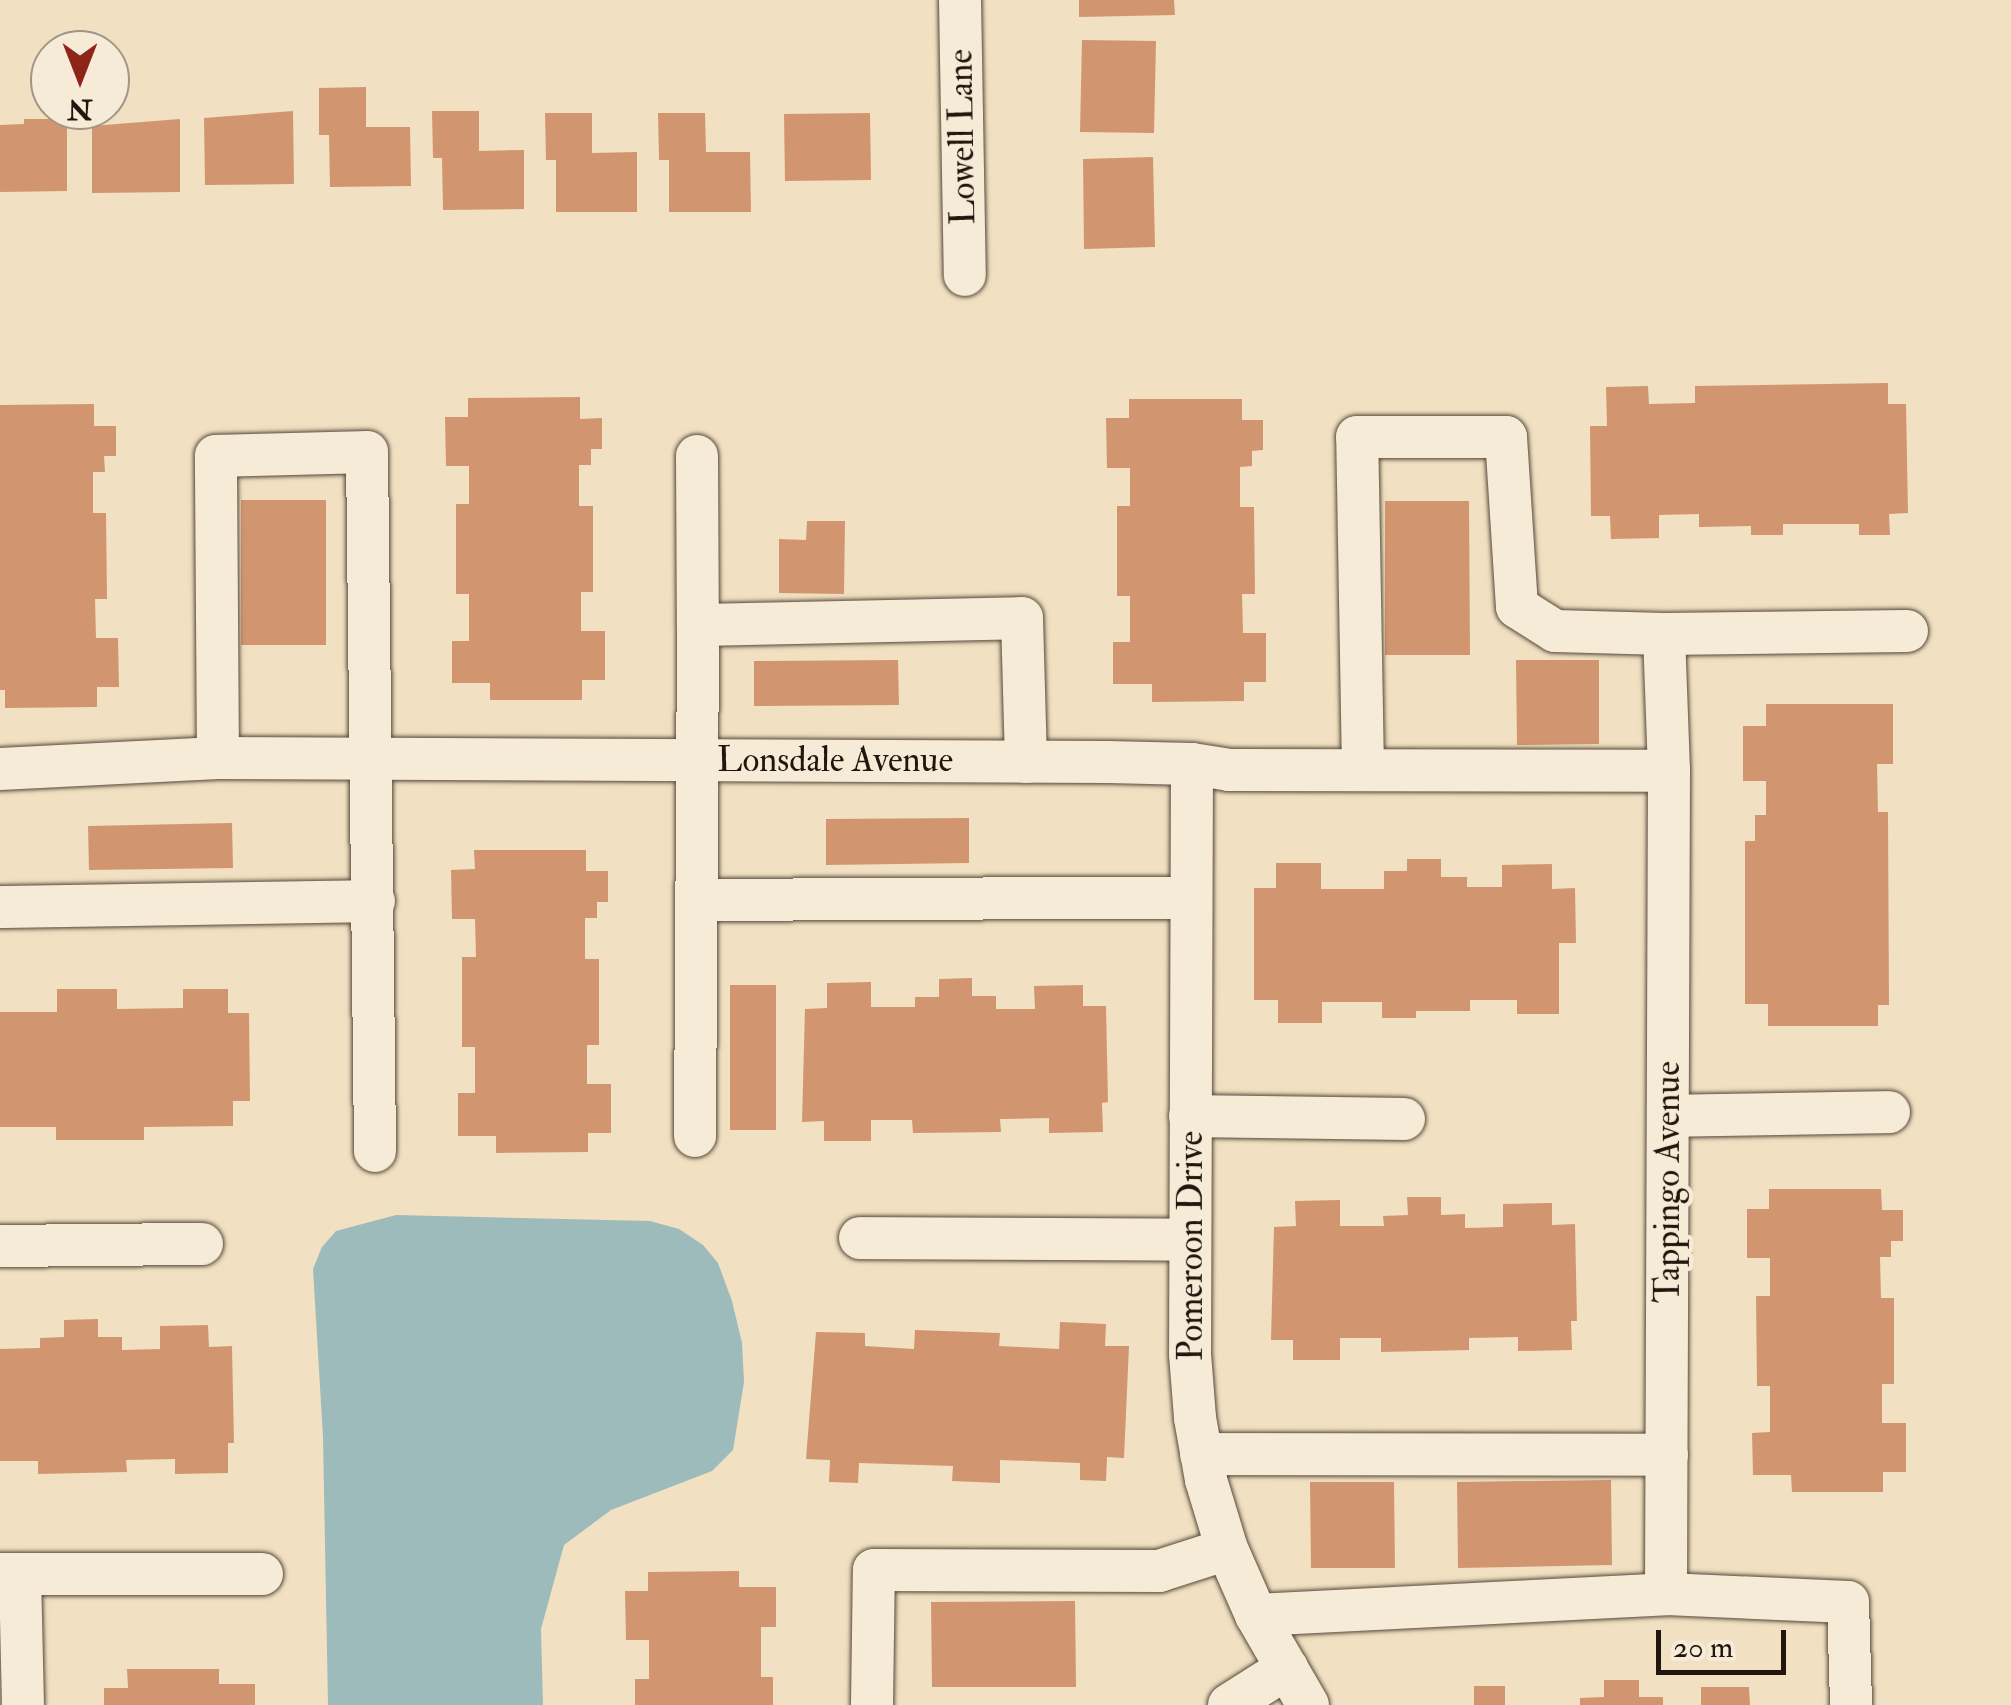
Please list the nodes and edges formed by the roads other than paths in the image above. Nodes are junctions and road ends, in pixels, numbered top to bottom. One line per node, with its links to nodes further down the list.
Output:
1 (960, 0): 2 (street, Lowell Lane)
2 (965, 275)
3 (697, 456): 4 (street)
4 (698, 625): 9 (street); 10 (street)
5 (1907, 631): 6 (street)
6 (1664, 634): 13 (street); 14 (street, Tappingo Avenue)
7 (218, 758): 8 (street, Lonsdale Avenue); 8 (street); 12 (street, Lonsdale Avenue)
8 (374, 759): 9 (street, Lonsdale Avenue); 17 (street)
9 (697, 760): 10 (street, Lonsdale Avenue); 16 (street)
10 (1026, 762): 11 (street, Lonsdale Avenue)
11 (1192, 764): 13 (street, Lonsdale Avenue); 15 (street, Pomeroon Drive)
12 (0, 770)
13 (1363, 770): 14 (street, Lonsdale Avenue)
14 (1669, 771): 21 (street, Tappingo Avenue)
15 (1192, 897): 16 (street); 20 (street, Pomeroon Drive)
16 (698, 900): 23 (street)
17 (374, 901): 18 (street); 24 (street)
18 (0, 907)
19 (1889, 1112): 21 (street)
20 (1190, 1116): 22 (street); 26 (street, Pomeroon Drive)
21 (1668, 1116): 30 (street, Tappingo Avenue)
22 (1404, 1119)
23 (695, 1136)
24 (376, 1151)
25 (860, 1238): 26 (street)
26 (1190, 1240): 29 (street, Pomeroon Drive)
27 (202, 1244): 28 (street)
28 (0, 1246)
29 (1201, 1454): 30 (street); 31 (street, Pomeroon Drive)
30 (1667, 1455): 34 (street, Tappingo Avenue)
31 (1227, 1549): 35 (street, Pomeroon Drive); 38 (street)
32 (10, 1574): 33 (street); 37 (street)
33 (262, 1574)
34 (1666, 1594): 35 (street); 41 (street)
35 (1256, 1615): 36 (street, Pomeroon Drive)
36 (1287, 1668): 39 (street); 40 (street, Pomeroon Drive)
37 (23, 1705)
38 (872, 1705)
39 (1229, 1705)
40 (1308, 1705)
41 (1851, 1705)

